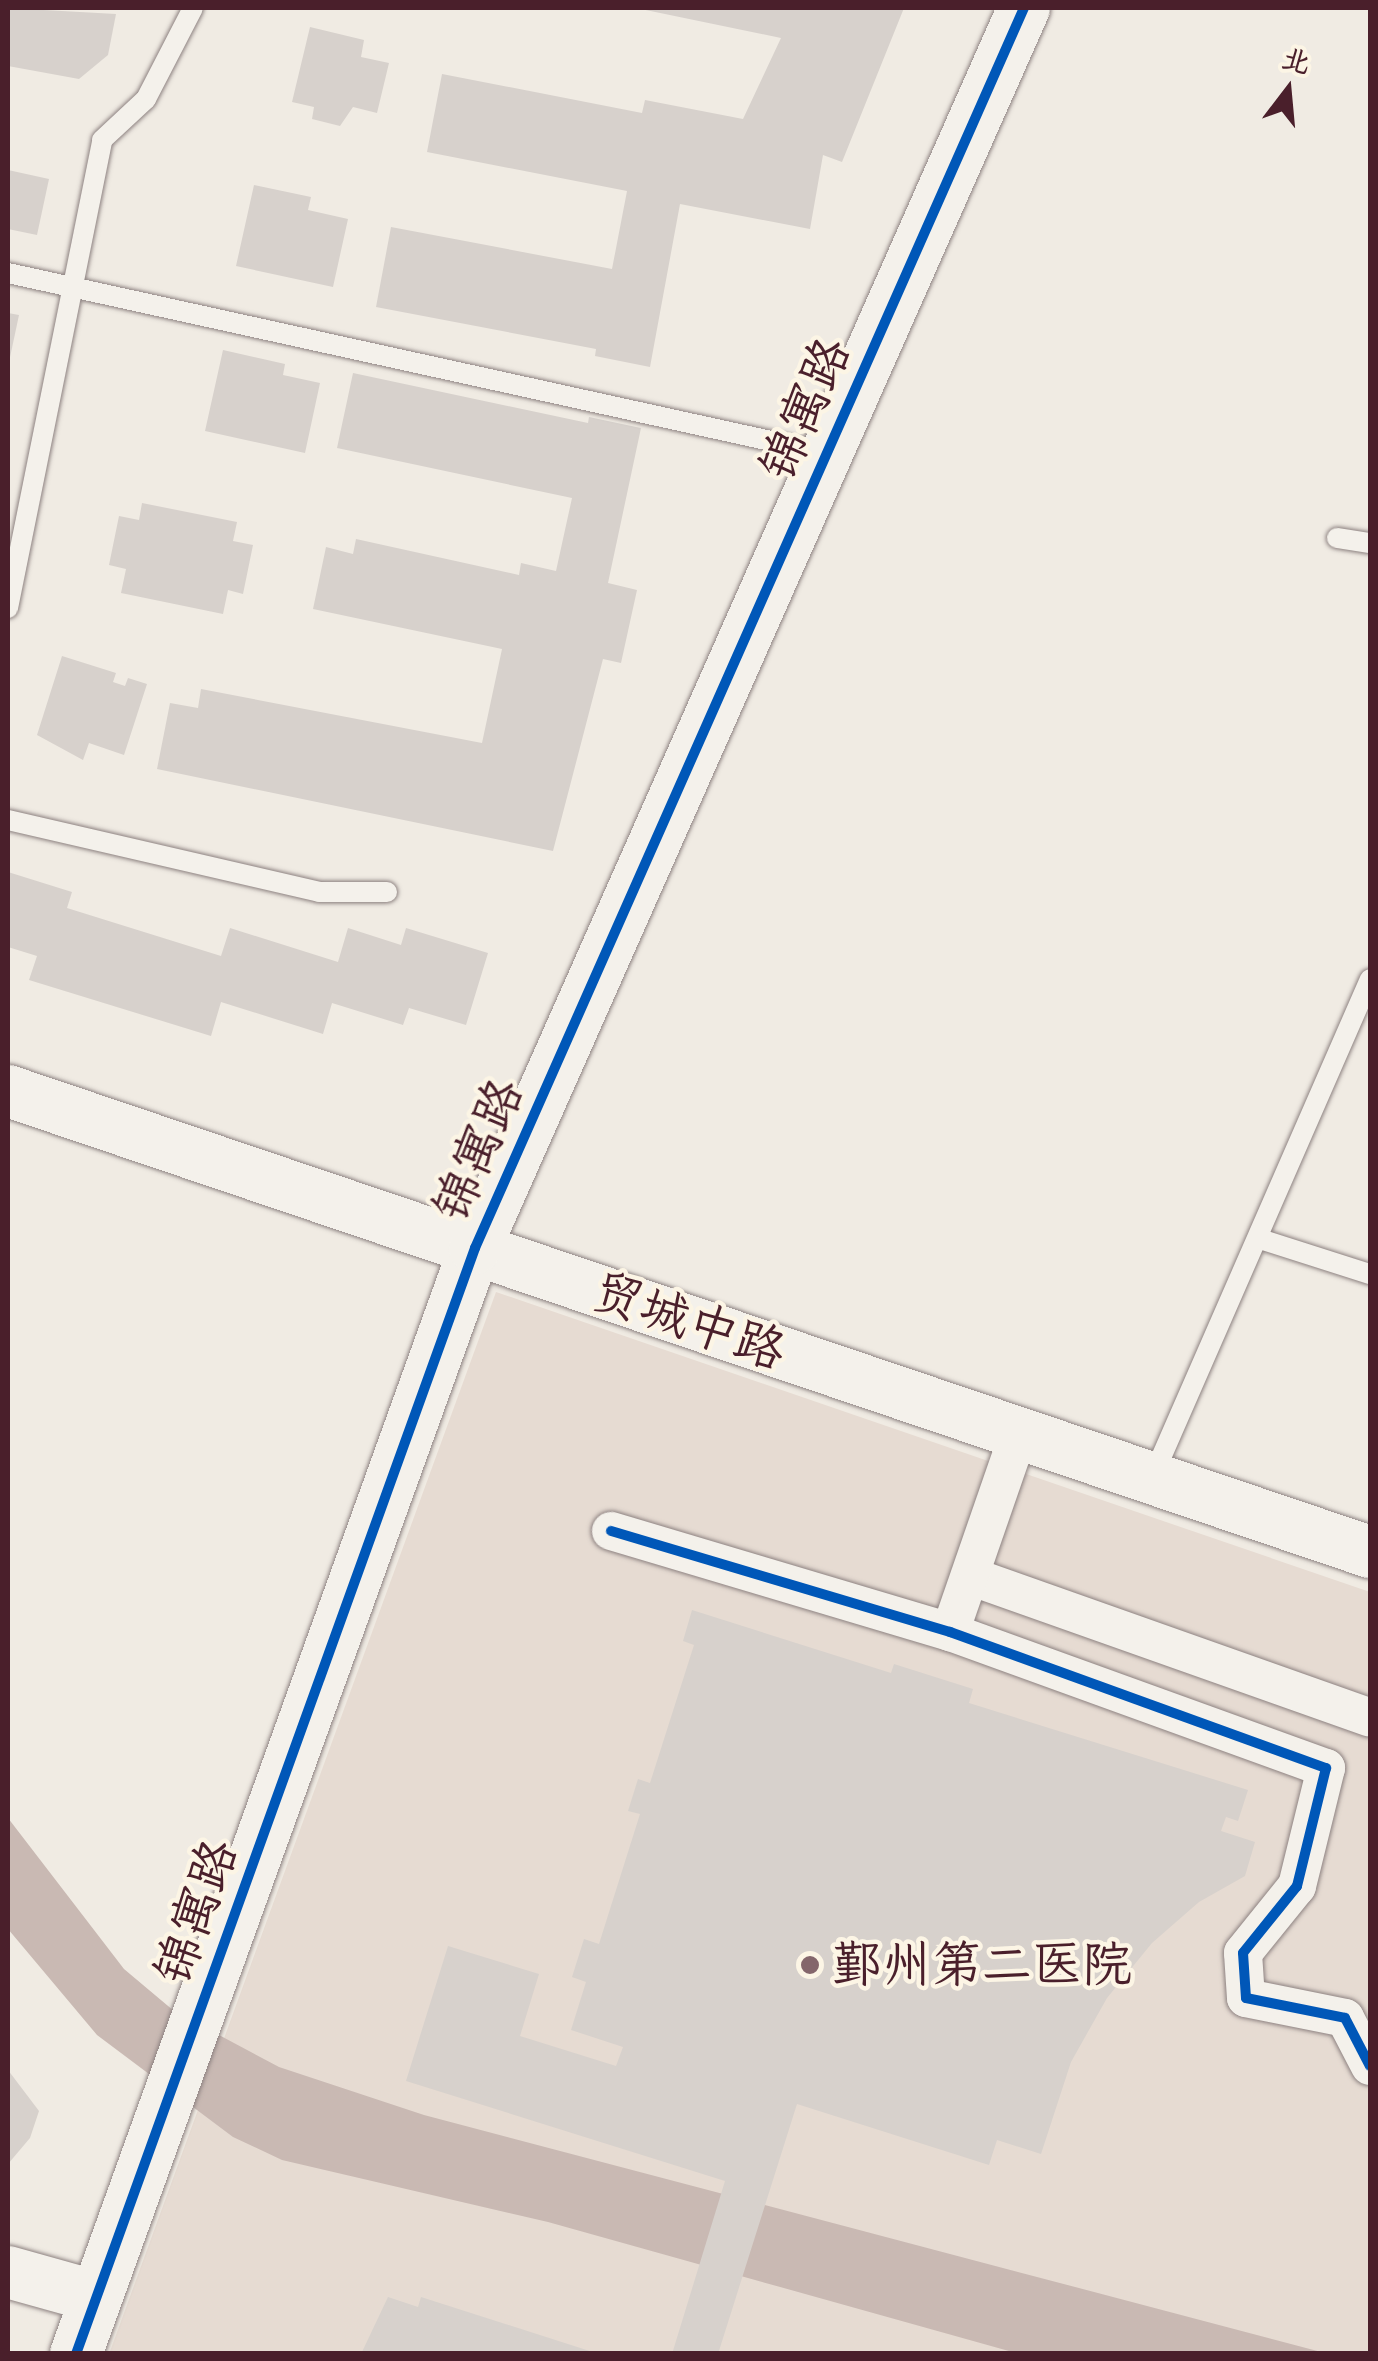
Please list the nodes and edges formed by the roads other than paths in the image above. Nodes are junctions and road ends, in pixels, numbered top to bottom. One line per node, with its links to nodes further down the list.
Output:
1 (194, 8): 4 (lane)
2 (1024, 8): 5 (street, 锦寓路)
3 (8, 273): 4 (lane)
4 (70, 287): 5 (lane); 8 (lane)
5 (827, 453): 14 (street, 锦寓路)
6 (1336, 538): 7 (lane)
7 (1370, 543)
8 (8, 608)
9 (8, 820): 10 (lane)
10 (387, 892)
11 (1370, 979): 13 (lane)
12 (8, 1091): 14 (street, 贸城中路)
13 (1260, 1239): 15 (lane); 17 (lane)
14 (475, 1248): 16 (street, 贸城中路); 26 (street, 锦寓路)
15 (1370, 1274)
16 (1020, 1433): 17 (street, 贸城中路); 20 (street)
17 (1152, 1478): 19 (street, 贸城中路)
18 (611, 1530): 21 (street)
19 (1370, 1552)
20 (970, 1576): 21 (street); 22 (street)
21 (950, 1632): 23 (street)
22 (1361, 1715): 23 (street)
23 (1326, 1768): 24 (street)
24 (1370, 2066)
25 (8, 2272): 26 (street)
26 (94, 2296): 27 (street, 锦寓路)
27 (76, 2354)

